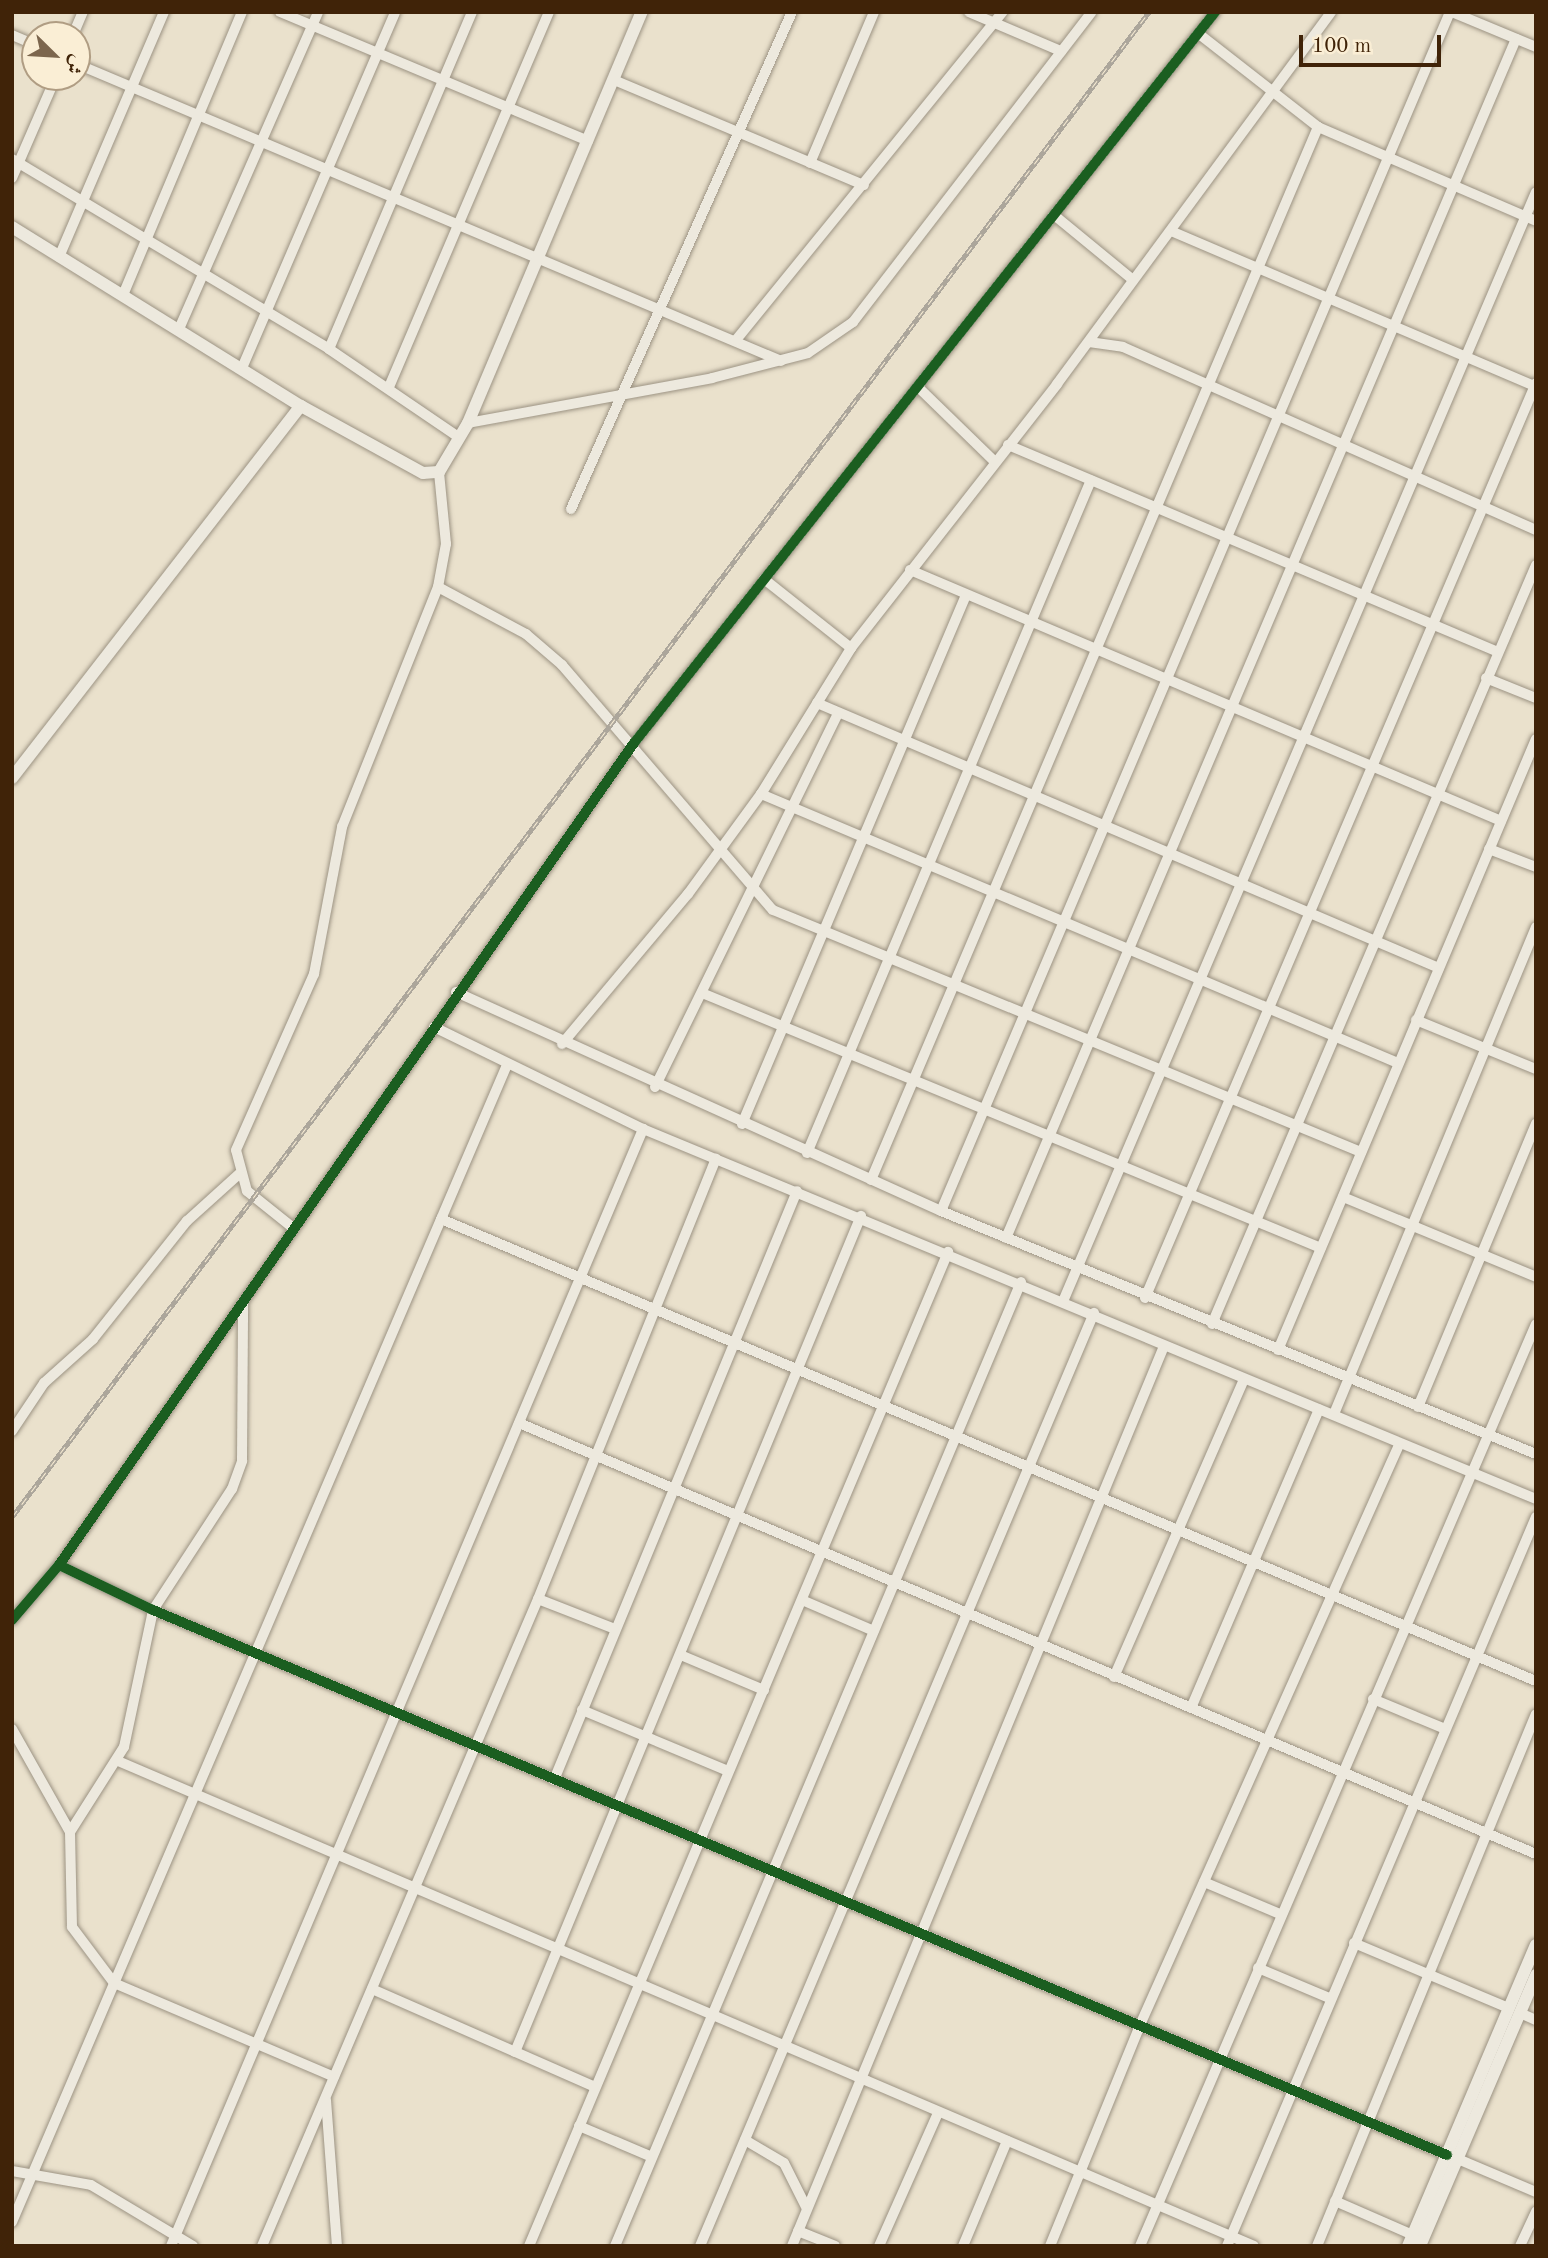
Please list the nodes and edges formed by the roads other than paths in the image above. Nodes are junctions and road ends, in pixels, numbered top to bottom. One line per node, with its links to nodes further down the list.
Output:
1 (164, 12): 27 (street)
2 (242, 12): 31 (street)
3 (281, 12): 18 (street)
4 (318, 12): 18 (street)
5 (395, 12): 23 (street)
6 (472, 12): 25 (street)
7 (549, 12): 30 (street)
8 (642, 12): 26 (street)
9 (792, 12): 33 (street)
10 (874, 12): 38 (street)
11 (969, 12): 17 (street)
12 (1003, 12): 17 (street)
13 (1092, 12): 22 (street)
14 (1215, 12): 19 (street)
15 (1331, 12): 29 (street)
16 (1451, 12): 20 (street); 36 (street)
17 (994, 22): 22 (street); 41 (street)
18 (312, 26): 23 (street); 35 (street)
19 (1199, 34): 29 (street); 46 (street)
20 (1516, 39): 21 (street); 42 (street)
21 (1536, 47)
22 (1061, 51): 67 (street)
23 (378, 52): 25 (street); 39 (street)
24 (91, 70): 27 (street)
25 (442, 80): 30 (street); 44 (street)
26 (614, 80): 33 (street); 34 (street)
27 (133, 88): 31 (street); 45 (street)
28 (49, 91): 37 (street)
29 (1269, 93): 32 (street); 50 (street)
30 (509, 107): 34 (street); 48 (street)
31 (199, 116): 35 (street); 51 (street)
32 (1318, 127): 36 (street); 54 (street)
33 (740, 133): 38 (street); 59 (street)
34 (588, 141): 53 (street)
35 (263, 142): 39 (street); 55 (street)
36 (1391, 160): 42 (street); 58 (street)
37 (16, 161): 40 (street); 45 (street)
38 (810, 163): 41 (street)
39 (328, 171): 44 (street); 60 (street)
40 (12, 178)
41 (864, 185): 63 (street)
42 (1454, 187): 47 (street); 62 (street)
43 (1536, 192): 47 (street)
44 (397, 199): 48 (street); 65 (street)
45 (83, 203): 51 (street); 52 (street)
46 (1054, 215): 56 (street); 71 (street)
47 (1531, 219): 66 (street)
48 (461, 225): 53 (street); 70 (street)
49 (12, 227): 52 (street)
50 (1171, 231): 54 (street); 56 (street)
51 (146, 239): 55 (street); 57 (street)
52 (60, 257): 57 (street)
53 (538, 257): 59 (street); 76 (street)
54 (1256, 271): 58 (street); 72 (street)
55 (204, 276): 60 (street); 61 (street)
56 (1133, 280): 64 (street)
57 (123, 295): 61 (street)
58 (1329, 301): 62 (street); 75 (street)
59 (662, 312): 63 (street); 73 (street)
60 (268, 313): 65 (street); 68 (street)
61 (179, 328): 68 (street)
62 (1393, 330): 66 (street); 79 (street)
63 (736, 340): 67 (street)
64 (1089, 342): 72 (street); 78 (street)
65 (329, 349): 70 (street)
66 (1463, 359): 69 (street); 82 (street)
67 (782, 361): 73 (street)
68 (242, 369): 74 (street)
69 (1535, 385): 85 (street)
70 (389, 387): 77 (street)
71 (919, 388): 80 (street); 92 (street)
72 (1206, 388): 75 (street); 84 (street)
73 (619, 394): 76 (street); 86 (street)
74 (301, 406): 81 (street); 113 (street)
75 (1278, 420): 79 (street); 88 (street)
76 (468, 423): 77 (street)
77 (460, 438): 81 (street)
78 (1008, 445): 80 (street); 83 (street)
79 (1342, 449): 82 (street); 89 (street)
80 (995, 462): 91 (street)
81 (439, 472): 93 (street)
82 (1413, 479): 85 (street); 94 (street)
83 (1091, 480): 84 (street); 96 (street)
84 (1156, 508): 88 (street); 99 (street)
85 (1485, 508): 87 (street); 97 (street)
86 (571, 509)
87 (1536, 530)
88 (1226, 537): 89 (street); 102 (street)
89 (1293, 565): 94 (street); 105 (street)
90 (1536, 565): 100 (street)
91 (909, 570): 95 (street); 98 (street)
92 (764, 579): 98 (street); 110 (street)
93 (438, 587): 110 (street); 168 (street)
94 (1362, 593): 97 (street); 107 (street)
95 (966, 595): 96 (street); 109 (street)
96 (1031, 622): 99 (street); 112 (street)
97 (1435, 625): 100 (street); 111 (street)
98 (851, 648): 104 (street)
99 (1094, 650): 102 (street); 116 (street)
100 (1498, 652): 101 (street)
101 (1486, 678): 103 (street); 114 (street)
102 (1167, 680): 105 (street); 119 (street)
103 (1536, 698)
104 (817, 703): 106 (street); 115 (street)
105 (1233, 707): 107 (street); 123 (street)
106 (838, 713): 109 (street); 117 (street)
107 (1305, 737): 111 (street); 126 (street)
108 (1536, 739): 118 (street)
109 (904, 741): 112 (street); 120 (street)
110 (634, 743): 121 (street); 139 (street)
111 (1371, 765): 114 (street); 129 (street)
112 (969, 768): 116 (street); 124 (street)
113 (12, 778)
114 (1435, 793): 118 (street); 133 (street)
115 (761, 794): 117 (street); 121 (street)
116 (1032, 795): 119 (street); 128 (street)
117 (792, 807): 120 (street); 127 (street)
118 (1501, 821): 122 (street)
119 (1104, 827): 123 (street); 130 (street)
120 (863, 837): 124 (street); 132 (street)
121 (722, 848): 127 (street); 147 (street)
122 (1489, 849): 125 (street); 136 (street)
123 (1170, 856): 126 (street); 134 (street)
124 (929, 864): 128 (street); 135 (street)
125 (1536, 867)
126 (1242, 886): 129 (street); 137 (street)
127 (753, 887): 132 (street); 140 (street)
128 (993, 893): 130 (street); 138 (street)
129 (1308, 913): 133 (street); 141 (street)
130 (1064, 922): 134 (street); 142 (street)
131 (1536, 927): 149 (street)
132 (823, 930): 135 (street); 145 (street)
133 (1375, 941): 136 (street); 146 (street)
134 (1131, 950): 137 (street); 148 (street)
135 (889, 958): 138 (street); 150 (street)
136 (1439, 968): 143 (street)
137 (1200, 981): 141 (street); 154 (street)
138 (953, 984): 142 (street); 155 (street)
139 (456, 992): 144 (street); 147 (street)
140 (702, 993): 145 (street); 156 (street)
141 (1268, 1010): 146 (street); 157 (street)
142 (1023, 1015): 148 (street); 158 (street)
143 (1416, 1020): 149 (street); 151 (street)
144 (434, 1027): 152 (street); 178 (street)
145 (782, 1027): 150 (street); 159 (street)
146 (1333, 1037): 151 (street); 161 (street)
147 (562, 1044): 156 (street)
148 (1091, 1044): 154 (street); 163 (street)
149 (1485, 1051): 153 (street); 177 (street)
150 (850, 1054): 155 (street); 165 (street)
151 (1398, 1063): 164 (street)
152 (508, 1065): 162 (street); 175 (street)
153 (1536, 1069)
154 (1161, 1073): 157 (street); 167 (street)
155 (913, 1082): 158 (street); 169 (street)
156 (655, 1087): 159 (street)
157 (1229, 1100): 161 (street); 171 (street)
158 (982, 1110): 163 (street); 173 (street)
159 (742, 1124): 165 (street)
160 (1536, 1124): 182 (street)
161 (1295, 1126): 164 (street); 176 (street)
162 (643, 1129): 166 (street); 184 (street)
163 (1050, 1139): 167 (street); 179 (street)
164 (1361, 1152): 172 (street)
165 (807, 1153): 169 (street)
166 (716, 1159): 170 (street); 190 (street)
167 (1123, 1170): 171 (street); 183 (street)
168 (239, 1174): 178 (street); 205 (street)
169 (871, 1180): 173 (street)
170 (797, 1191): 174 (street); 194 (street)
171 (1189, 1195): 176 (street); 187 (street)
172 (1343, 1197): 177 (street); 180 (street)
173 (941, 1211): 179 (street)
174 (861, 1216): 181 (street); 197 (street)
175 (441, 1219): 184 (street); 233 (street)
176 (1255, 1221): 180 (street); 192 (street)
177 (1410, 1225): 182 (street); 198 (street)
178 (292, 1227): 189 (street)
179 (1006, 1238): 183 (street)
180 (1321, 1248): 196 (street)
181 (948, 1252): 186 (street); 200 (street)
182 (1481, 1256): 185 (street); 201 (street)
183 (1078, 1268): 187 (street); 188 (street)
184 (579, 1276): 190 (street); 204 (street)
185 (1536, 1277)
186 (1021, 1282): 188 (street); 207 (street)
187 (1145, 1298): 192 (street)
188 (1064, 1299): 191 (street)
189 (243, 1302): 221 (street); 226 (street)
190 (653, 1310): 194 (street); 210 (street)
191 (1094, 1313): 195 (street); 211 (street)
192 (1212, 1324): 196 (street)
193 (1536, 1324): 206 (street)
194 (731, 1342): 197 (street); 213 (street)
195 (1164, 1346): 199 (street); 214 (street)
196 (1278, 1350): 198 (street)
197 (800, 1370): 200 (street); 216 (street)
198 (1346, 1379): 201 (street); 203 (street)
199 (1244, 1380): 202 (street); 218 (street)
200 (881, 1405): 207 (street); 219 (street)
201 (1418, 1407): 206 (street)
202 (1320, 1409): 203 (street); 220 (street)
203 (1334, 1414): 208 (street)
204 (519, 1423): 210 (street); 242 (street)
205 (12, 1431)
206 (1487, 1432): 209 (street); 212 (street)
207 (956, 1435): 211 (street); 222 (street)
208 (1399, 1445): 212 (street); 223 (street)
209 (1536, 1454)
210 (597, 1455): 213 (street); 224 (street)
211 (1029, 1468): 214 (street); 227 (street)
212 (1467, 1473): 215 (street); 229 (street)
213 (673, 1488): 216 (street); 230 (street)
214 (1101, 1499): 218 (street); 232 (street)
215 (1536, 1499)
216 (739, 1516): 219 (street); 234 (street)
217 (1536, 1517): 235 (street)
218 (1178, 1532): 220 (street); 236 (street)
219 (822, 1551): 222 (street); 225 (street)
220 (1254, 1562): 223 (street); 240 (street)
221 (59, 1565): 226 (street); 228 (street)
222 (894, 1583): 227 (street); 231 (street)
223 (1328, 1595): 229 (street); 247 (street)
224 (538, 1599): 230 (street); 248 (street)
225 (803, 1600): 231 (street); 238 (street)
226 (153, 1610): 233 (street); 249 (street)
227 (966, 1614): 232 (street); 264 (street)
228 (12, 1620)
229 (1405, 1627): 235 (street); 239 (street)
230 (615, 1629): 241 (street)
231 (874, 1631): 261 (street)
232 (1042, 1646): 236 (street); 266 (street)
233 (251, 1652): 242 (street); 253 (street)
234 (683, 1656): 238 (street); 246 (street)
235 (1476, 1656): 237 (street); 245 (street)
236 (1115, 1677): 240 (street)
237 (1536, 1681)
238 (764, 1690): 250 (street)
239 (1373, 1699): 245 (street); 251 (street)
240 (1191, 1708): 247 (street)
241 (582, 1710): 246 (street); 252 (street)
242 (397, 1714): 248 (street); 260 (street)
243 (1536, 1714): 257 (street)
244 (12, 1729): 256 (street)
245 (1445, 1729): 254 (street)
246 (650, 1738): 250 (street); 255 (street)
247 (1266, 1740): 251 (street); 262 (street)
248 (474, 1746): 252 (street); 263 (street)
249 (118, 1761): 253 (street); 256 (street)
250 (728, 1771): 258 (street)
251 (1342, 1772): 254 (street); 265 (street)
252 (554, 1780): 255 (street)
253 (190, 1797): 260 (street); 273 (street)
254 (1414, 1803): 257 (street); 267 (street)
255 (620, 1807): 258 (street); 269 (street)
256 (70, 1832): 273 (street)
257 (1484, 1832): 259 (street); 271 (street)
258 (699, 1840): 261 (street); 274 (street)
259 (1536, 1854)
260 (335, 1858): 263 (street); 282 (street)
261 (774, 1871): 264 (street); 278 (street)
262 (1204, 1882): 265 (street); 280 (street)
263 (413, 1888): 269 (street); 275 (street)
264 (846, 1900): 266 (street); 281 (street)
265 (1280, 1914): 270 (street)
266 (922, 1932): 280 (street); 286 (street)
267 (1354, 1943): 271 (street); 276 (street)
268 (1536, 1945): 277 (street)
269 (558, 1951): 274 (street); 283 (street)
270 (1258, 1968): 276 (street); 284 (street)
271 (1427, 1974): 277 (street); 291 (street)
272 (1536, 1975): 277 (street)
273 (114, 1983): 282 (street); 299 (street)
274 (638, 1986): 278 (street); 287 (street)
275 (372, 1989): 283 (street); 285 (street)
276 (1329, 1998): 288 (street)
277 (1515, 2010): 279 (street); 296 (street)
278 (713, 2016): 281 (street); 295 (street)
279 (1536, 2020)
280 (1140, 2025): 284 (street); 298 (street)
281 (785, 2046): 286 (street); 293 (street)
282 (257, 2047): 285 (street); 307 (street)
283 (515, 2052): 287 (street)
284 (1219, 2058): 288 (street); 302 (street)
285 (334, 2077): 289 (street)
286 (862, 2079): 290 (street); 303 (street)
287 (595, 2087): 292 (street)
288 (1290, 2087): 291 (street); 308 (street)
289 (326, 2097): 311 (street); 312 (street)
290 (938, 2113): 294 (street); 318 (street)
291 (1369, 2121): 296 (street); 301 (street)
292 (579, 2126): 295 (street); 313 (street)
293 (745, 2140): 303 (street); 315 (street)
294 (1007, 2141): 298 (street); 319 (street)
295 (652, 2157): 314 (street)
296 (1452, 2157): 300 (street); 309 (street)
297 (12, 2171): 299 (street)
298 (1082, 2173): 302 (street); 320 (street)
299 (32, 2175): 305 (street); 307 (street)
300 (1536, 2192)
301 (1335, 2201): 309 (street); 323 (street)
302 (1158, 2204): 308 (street); 321 (street)
303 (807, 2208): 306 (street)
304 (1536, 2211): 324 (street)
305 (12, 2222)
306 (798, 2231): 316 (street); 317 (street)
307 (173, 2241): 310 (street)
308 (1229, 2241): 322 (street)
309 (1414, 2242)
310 (193, 2246)
311 (262, 2246)
312 (337, 2246)
313 (529, 2246)
314 (615, 2246)
315 (700, 2246)
316 (792, 2246)
317 (835, 2246)
318 (879, 2246)
319 (963, 2246)
320 (1050, 2246)
321 (1140, 2246)
322 (1254, 2246)
323 (1317, 2246)
324 (1520, 2246)

